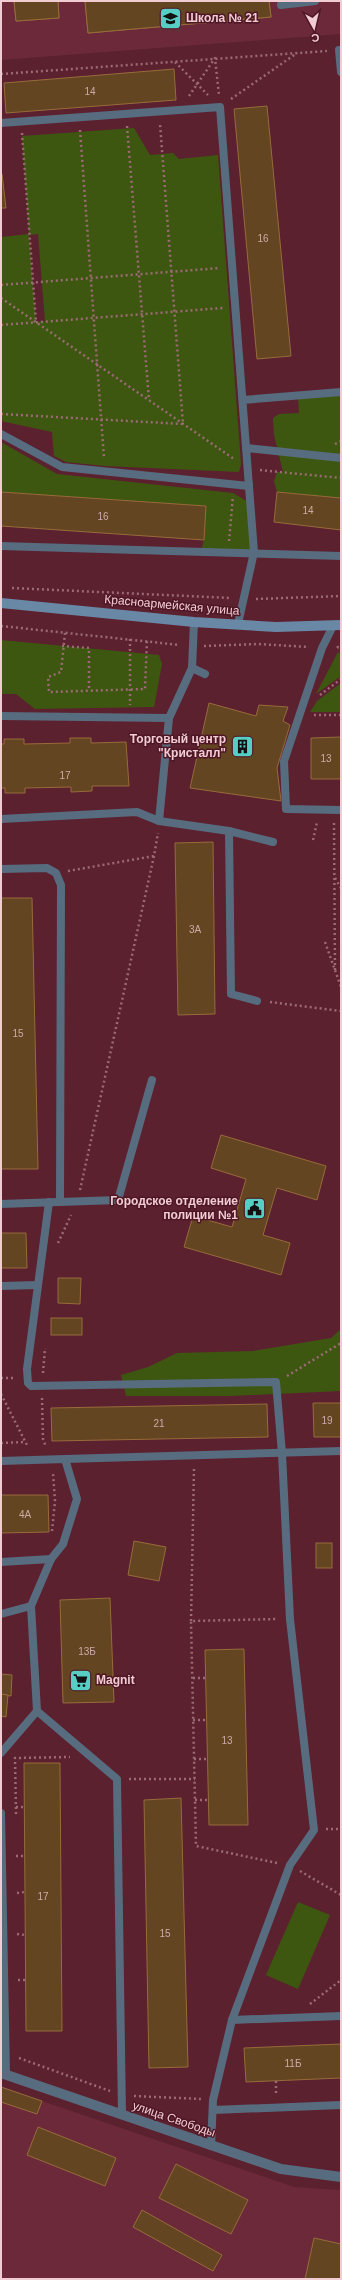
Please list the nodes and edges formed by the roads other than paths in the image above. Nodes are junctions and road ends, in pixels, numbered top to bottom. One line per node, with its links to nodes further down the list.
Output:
1 (315, 1): 2 (lane)
2 (282, 5)
3 (339, 50): 4 (lane)
4 (341, 72)
5 (1, 124): 7 (lane)
6 (341, 392): 7 (lane)
7 (243, 400): 9 (lane)
8 (1, 434): 11 (lane)
9 (246, 448): 10 (lane); 11 (lane)
10 (341, 458)
11 (249, 486): 13 (lane)
12 (1, 546): 13 (lane)
13 (254, 552): 14 (lane); 17 (lane)
14 (341, 556)
15 (1, 603): 16 (main road, Красноармейская улица)
16 (194, 622): 17 (main road, Красноармейская улица); 19 (lane)
17 (238, 624): 18 (main road, Красноармейская улица)
18 (337, 626): 23 (lane)
19 (192, 668): 20 (lane); 22 (lane)
20 (205, 674)
21 (1, 716): 22 (lane)
22 (169, 718): 25 (lane)
23 (338, 810)
24 (1, 819): 25 (lane)
25 (159, 821): 26 (lane)
26 (229, 831): 27 (lane); 29 (lane)
27 (273, 842)
28 (1, 869): 32 (lane)
29 (257, 1000)
30 (152, 1080): 32 (lane)
31 (49, 1202): 32 (lane); 33 (lane); 34 (lane)
32 (60, 1202)
33 (1, 1204)
34 (38, 1285): 35 (lane); 37 (lane)
35 (1, 1286)
36 (341, 1451): 37 (lane)
37 (282, 1453): 38 (lane); 48 (lane)
38 (65, 1459): 39 (lane); 40 (lane)
39 (1, 1462)
40 (51, 1559): 41 (lane); 42 (lane)
41 (1, 1562)
42 (31, 1606): 43 (lane); 44 (lane)
43 (1, 1614)
44 (37, 1711): 45 (lane); 52 (lane)
45 (1, 1753)
46 (1, 1813): 49 (lane)
47 (341, 2016): 48 (lane)
48 (232, 2020): 51 (lane)
49 (4, 2074): 52 (street, улица Свободы)
50 (341, 2105): 51 (lane)
51 (213, 2110): 53 (lane)
52 (122, 2115): 53 (street, улица Свободы)
53 (211, 2146): 54 (street, улица Свободы)
54 (341, 2177)

